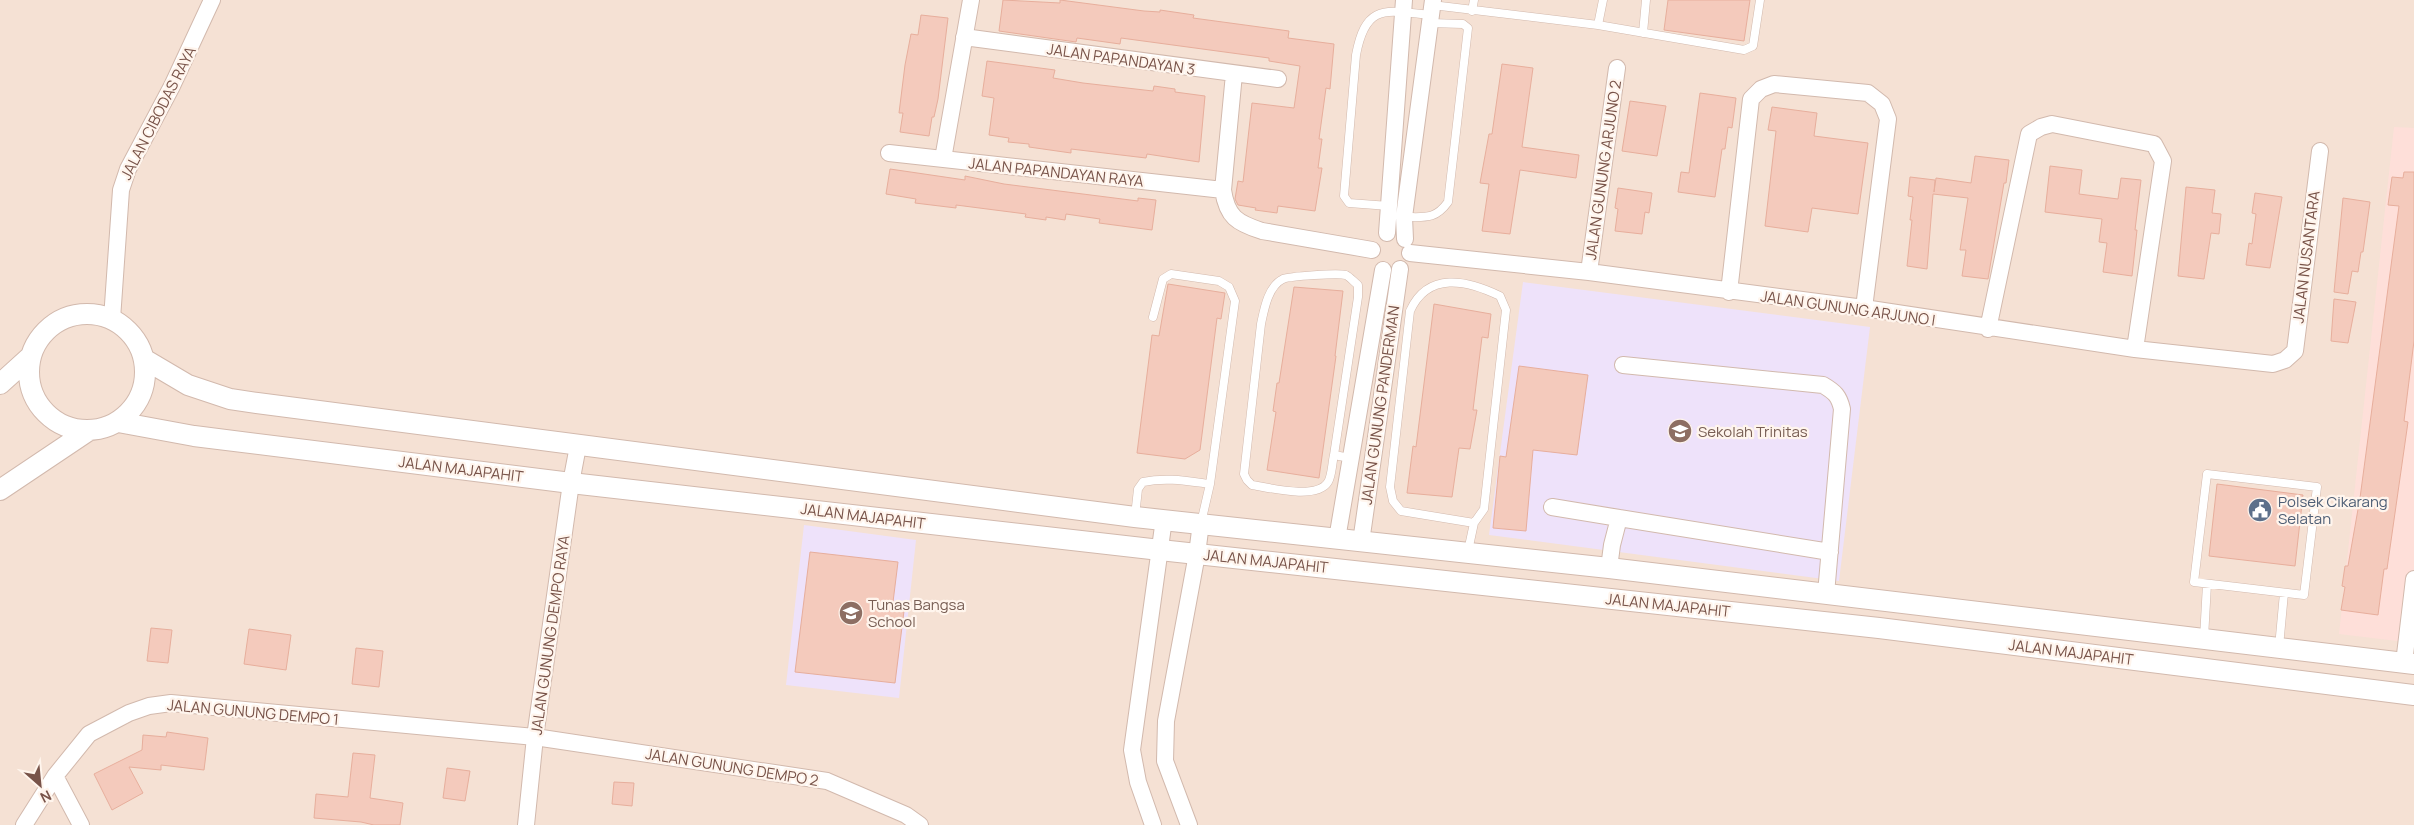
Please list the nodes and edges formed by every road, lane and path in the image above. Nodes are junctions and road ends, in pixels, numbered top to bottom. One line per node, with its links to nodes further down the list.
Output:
1 (212, 0): 31 (street, JALAN CIBODAS RAYA)
2 (971, 0): 12 (street)
3 (1474, 0): 9 (lane)
4 (1603, 0): 10 (lane)
5 (1646, 0): 11 (lane)
6 (1760, 0): 11 (lane)
7 (1403, 6): 8 (lane); 20 (street); 20 (lane)
8 (1432, 11): 9 (lane); 21 (street); 21 (lane)
9 (1472, 11): 10 (lane)
10 (1598, 25): 11 (lane)
11 (1643, 32)
12 (964, 37): 14 (street, JALAN PAPANDAYAN 3); 18 (street)
13 (1617, 68): 27 (street, JALAN GUNUNG ARJUNO 2)
14 (1234, 74): 15 (street, JALAN PAPANDAYAN 3); 19 (street)
15 (1278, 79)
16 (2320, 151): 36 (street, JALAN NUSANTARA)
17 (889, 153): 18 (street, JALAN PAPANDAYAN RAYA)
18 (943, 159): 19 (street, JALAN PAPANDAYAN RAYA)
19 (1223, 190): 24 (street)
20 (1388, 206): 22 (street)
21 (1404, 217): 23 (street)
22 (1387, 233): 23 (street); 24 (street)
23 (1407, 246): 25 (street, JALAN GUNUNG PANDERMAN); 27 (street, JALAN GUNUNG ARJUNO I)
24 (1372, 250): 26 (street)
25 (1400, 269): 26 (street); 54 (street, JALAN GUNUNG PANDERMAN)
26 (1383, 270): 43 (street, JALAN GUNUNG PANDERMAN)
27 (1589, 272): 28 (street, JALAN GUNUNG ARJUNO I)
28 (1729, 292): 29 (street, JALAN GUNUNG ARJUNO I); 29 (street)
29 (1864, 308): 32 (street, JALAN GUNUNG ARJUNO I)
30 (1153, 317): 45 (lane)
31 (112, 319): 34 (street); 35 (street)
32 (1988, 329): 33 (street, JALAN GUNUNG ARJUNO I); 33 (street)
33 (2135, 349): 36 (street, JALAN GUNUNG ARJUNO I)
34 (31, 356): 38 (street); 40 (street)
35 (144, 360): 39 (street); 41 (street, JALAN MAJAPAHIT)
36 (2285, 360)
37 (1623, 365): 56 (street)
38 (0, 384)
39 (118, 422): 40 (street); 44 (street, JALAN MAJAPAHIT)
40 (88, 431): 46 (street)
41 (578, 446): 44 (street, JALAN GUNUNG DEMPO RAYA); 48 (street, JALAN MAJAPAHIT)
42 (1334, 455): 42 (lane); 43 (lane)
43 (1350, 458): 53 (street, JALAN GUNUNG PANDERMAN)
44 (571, 483): 55 (street, JALAN MAJAPAHIT); 70 (street, JALAN GUNUNG DEMPO RAYA)
45 (1210, 484): 48 (lane); 51 (lane)
46 (0, 490)
47 (1552, 507): 49 (street)
48 (1135, 517): 50 (street, JALAN MAJAPAHIT)
49 (1619, 518): 56 (street); 59 (street)
50 (1164, 519): 51 (street, JALAN MAJAPAHIT); 55 (street)
51 (1201, 523): 53 (street, JALAN MAJAPAHIT); 58 (street)
52 (1474, 523): 52 (lane); 57 (lane)
53 (1337, 539): 54 (street, JALAN MAJAPAHIT)
54 (1361, 542): 57 (street, JALAN MAJAPAHIT)
55 (1160, 550): 58 (street, JALAN MAJAPAHIT); 76 (street)
56 (1830, 552): 63 (street)
57 (1467, 553): 59 (street, JALAN MAJAPAHIT)
58 (1197, 554): 65 (street, JALAN MAJAPAHIT); 77 (street)
59 (1609, 568): 63 (street, JALAN MAJAPAHIT)
60 (2414, 580): 67 (street)
61 (2207, 584): 62 (lane); 62 (lane); 66 (lane)
62 (2284, 593): 68 (lane)
63 (1826, 594): 64 (street, JALAN MAJAPAHIT)
64 (1882, 601): 65 (street); 66 (street, JALAN MAJAPAHIT)
65 (1879, 628): 69 (street, JALAN MAJAPAHIT)
66 (2204, 638): 68 (street, JALAN MAJAPAHIT)
67 (2409, 646): 68 (street, JALAN MAJAPAHIT)
68 (2279, 647)
69 (2414, 695)
70 (535, 737): 71 (street, JALAN GUNUNG DEMPO 1); 74 (street, JALAN GUNUNG DEMPO RAYA); 75 (street, JALAN GUNUNG DEMPO 2)
71 (55, 776): 72 (street, JALAN GUNUNG DEMPO 1); 73 (street)
72 (24, 825)
73 (80, 825)
74 (526, 825)
75 (920, 825)
76 (1153, 825)
77 (1189, 825)

